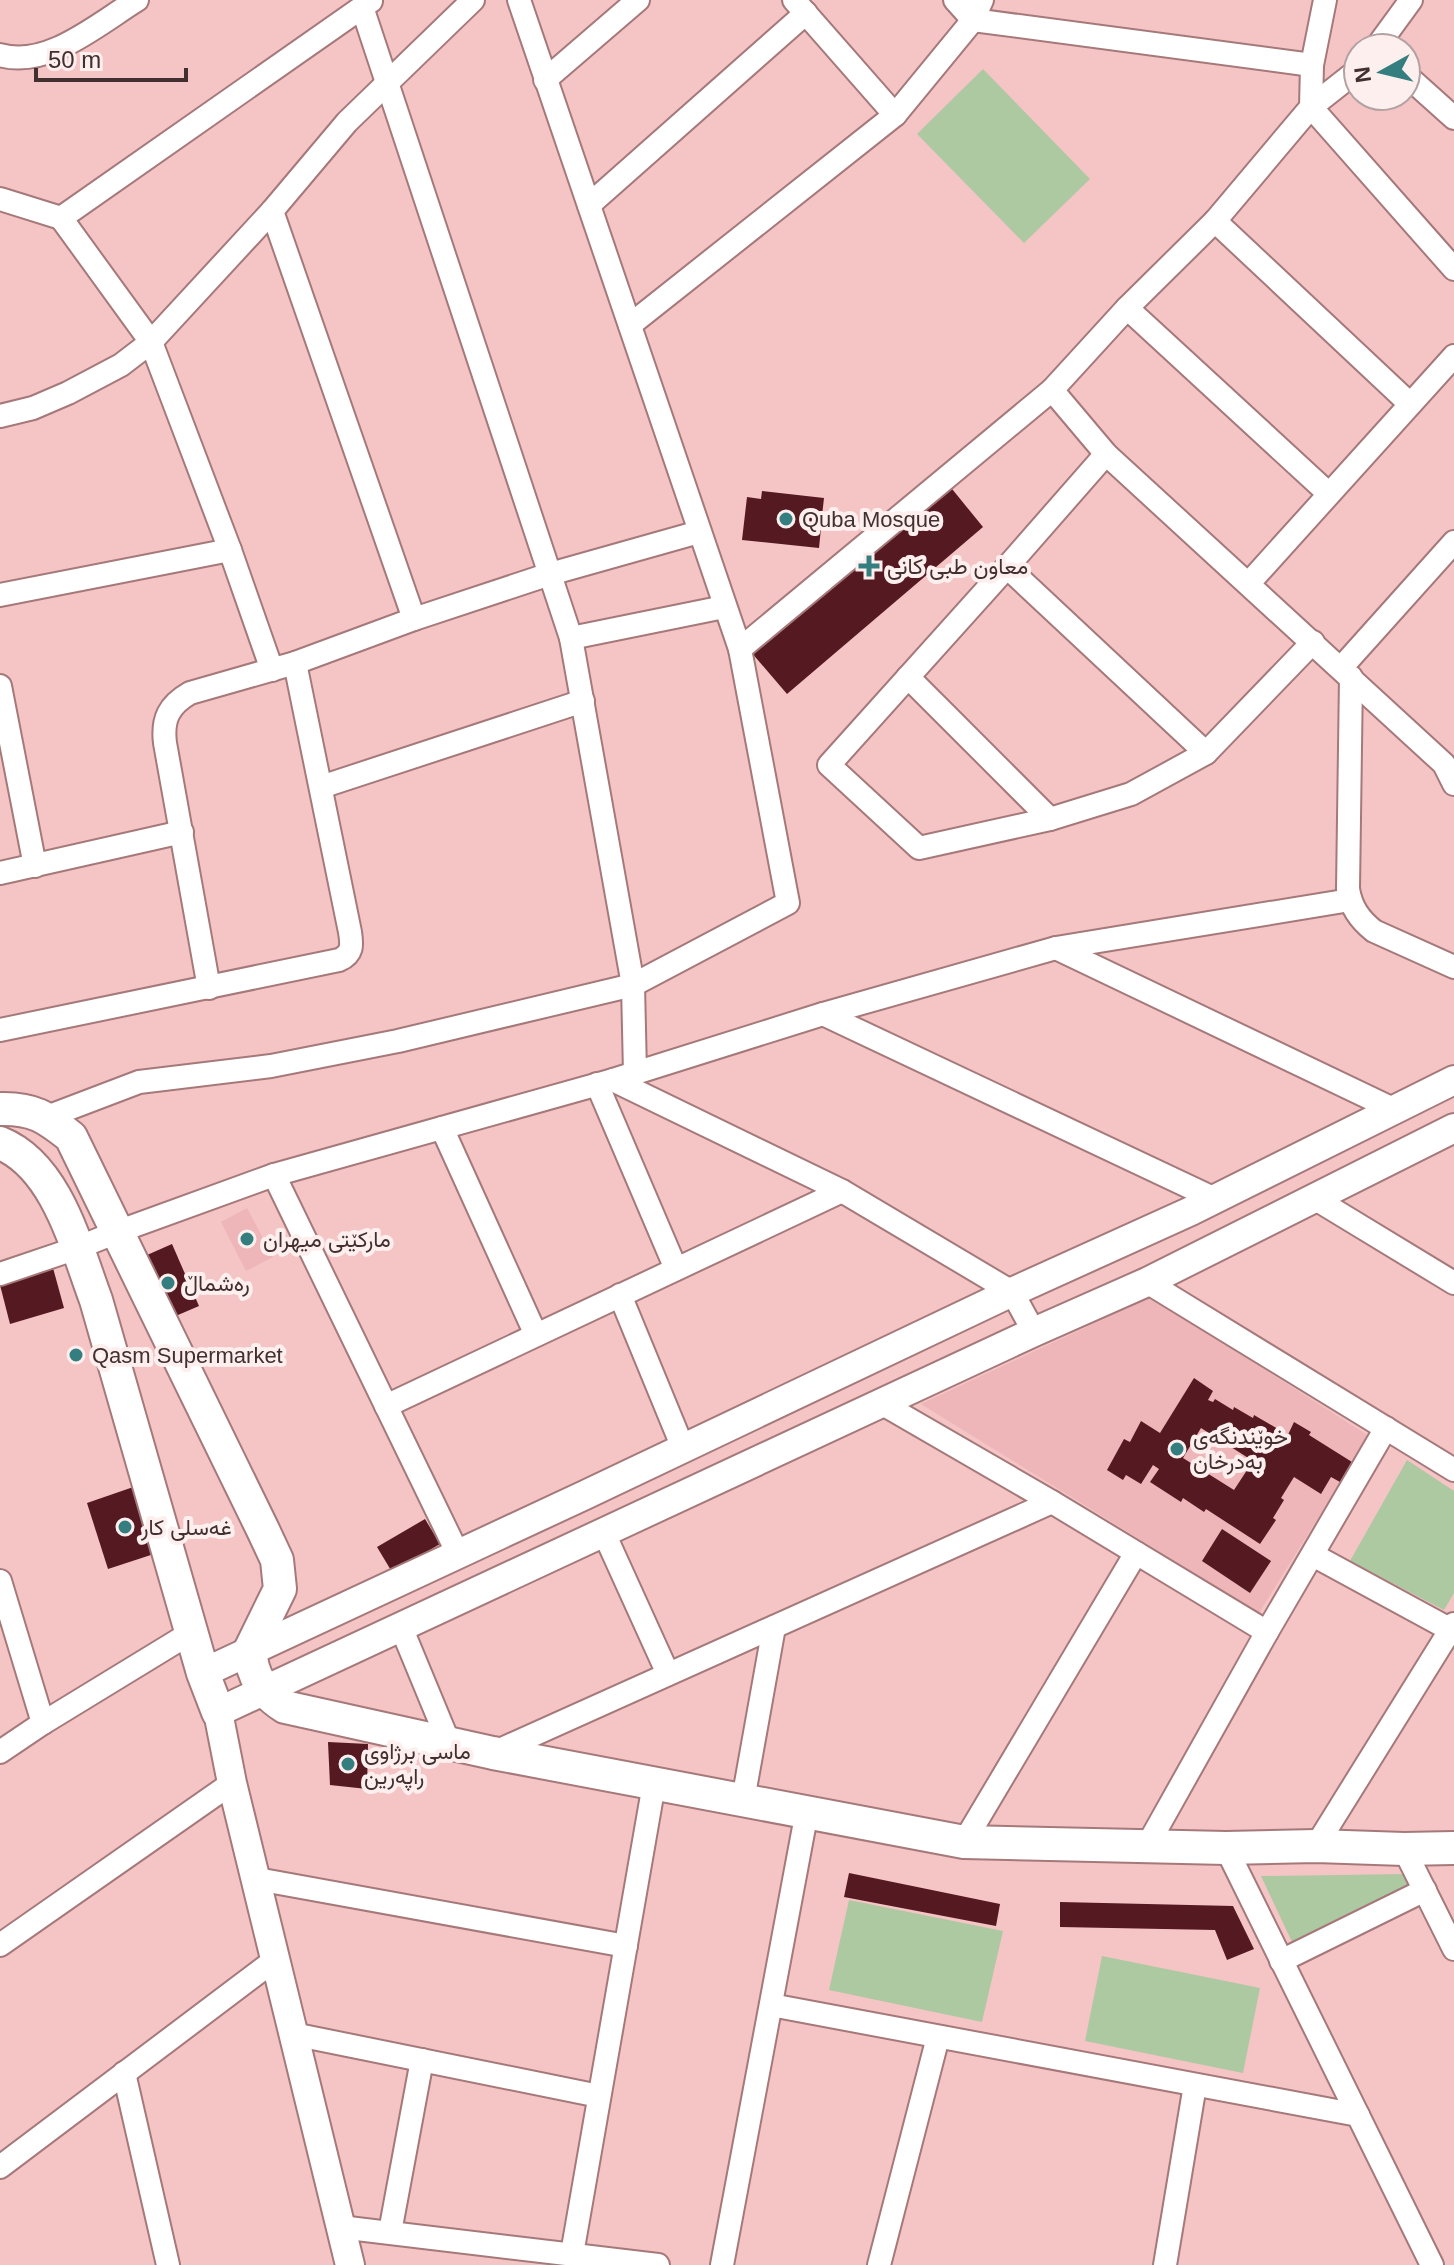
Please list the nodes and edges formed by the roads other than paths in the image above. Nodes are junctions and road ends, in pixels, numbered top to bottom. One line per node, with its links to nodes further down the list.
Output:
1 (137, 0): 12 (street)
2 (473, 0): 15 (street)
3 (519, 0): 14 (street)
4 (638, 0): 14 (street)
5 (955, 0): 10 (street)
6 (1325, 0): 13 (street)
7 (1411, 0): 11 (street)
8 (367, 4): 15 (street); 24 (street)
9 (800, 6): 19 (street); 22 (street)
10 (977, 10): 13 (street); 19 (street)
11 (1388, 32)
12 (0, 55)
13 (1312, 65): 18 (street)
14 (545, 80): 22 (street)
15 (387, 83): 23 (street); 40 (street)
16 (1342, 83): 18 (street)
17 (1422, 89): 20 (street)
18 (1311, 107): 25 (street); 26 (street)
19 (895, 115): 28 (street)
20 (1454, 118)
21 (0, 199): 24 (street)
22 (589, 205): 28 (street)
23 (272, 211): 29 (street); 44 (street)
24 (61, 218): 29 (street)
25 (1215, 221): 27 (street); 32 (street)
26 (1454, 269)
27 (1127, 308): 31 (street); 35 (street)
28 (630, 325): 36 (street)
29 (151, 342): 33 (street); 38 (street)
30 (1453, 360): 32 (street)
31 (1052, 390): 34 (street); 47 (street)
32 (1410, 404): 35 (street)
33 (0, 416)
34 (1106, 454): 39 (street); 41 (street)
35 (1329, 494): 41 (street)
36 (699, 532): 40 (street); 43 (street)
37 (1454, 542): 50 (street)
38 (230, 550): 42 (street); 49 (street)
39 (1007, 567): 51 (street); 54 (street)
40 (550, 574): 44 (street); 45 (street)
41 (1249, 583): 46 (street)
42 (0, 595)
43 (724, 607): 45 (street); 47 (street)
44 (414, 619): 48 (street)
45 (571, 638): 53 (street)
46 (1313, 642): 50 (street); 54 (street)
47 (740, 649): 64 (street)
48 (295, 663): 49 (street); 56 (street)
49 (272, 670): 58 (street)
50 (1346, 673): 55 (street); 61 (street)
51 (908, 677): 57 (street); 57 (street)
52 (0, 686): 59 (street)
53 (583, 701): 56 (street); 64 (street)
54 (1206, 753): 57 (street)
55 (1451, 767)
56 (321, 787): 65 (street)
57 (1050, 819)
58 (182, 832): 59 (street); 65 (street)
59 (35, 866): 60 (street)
60 (0, 873)
61 (1350, 900): 62 (street); 63 (street)
62 (1056, 948): 66 (street); 71 (street)
63 (1454, 967)
64 (633, 985): 68 (street); 72 (street)
65 (209, 988): 67 (street)
66 (823, 1014): 68 (street); 79 (street)
67 (0, 1030)
68 (615, 1079): 73 (street); 77 (street); 82 (street)
69 (1454, 1080): 71 (street)
70 (0, 1109): 72 (main road)
71 (1395, 1110): 79 (street)
72 (47, 1117): 80 (main road)
73 (442, 1128): 76 (street); 89 (street)
74 (1454, 1128): 78 (street)
75 (0, 1143): 81 (main road)
76 (274, 1175): 80 (street); 91 (street)
77 (842, 1191): 82 (street); 86 (street)
78 (1314, 1198): 84 (street); 85 (street)
79 (1215, 1199): 86 (street)
80 (117, 1232): 81 (street); 106 (main road)
81 (77, 1248): 83 (street); 104 (main road)
82 (676, 1269): 87 (street)
83 (0, 1274)
84 (1147, 1282): 88 (street); 92 (street)
85 (1454, 1283)
86 (1012, 1292): 88 (street); 93 (street)
87 (620, 1295): 89 (street); 93 (street)
88 (1034, 1332): 90 (street)
89 (536, 1335): 91 (street)
90 (881, 1403): 95 (street); 96 (street)
91 (386, 1406): 98 (street)
92 (1386, 1428): 94 (street); 99 (street)
93 (683, 1448): 98 (street)
94 (1454, 1470)
95 (1052, 1502): 97 (street); 102 (street)
96 (604, 1533): 101 (street); 108 (street)
97 (1136, 1553): 105 (street); 119 (street)
98 (458, 1554): 106 (street)
99 (1313, 1555): 103 (street); 105 (street)
100 (0, 1581): 111 (street)
101 (401, 1627): 109 (street); 112 (street)
102 (774, 1627): 108 (street); 117 (street)
103 (1452, 1627): 121 (street)
104 (192, 1632): 107 (main road); 111 (street)
105 (1267, 1632): 120 (street)
106 (250, 1650): 107 (street); 109 (main road)
107 (203, 1673): 110 (main road)
108 (668, 1674): 114 (street)
109 (264, 1692): 110 (street); 112 (main road)
110 (218, 1712): 115 (street)
111 (43, 1723): 113 (street)
112 (449, 1743): 114 (main road)
113 (0, 1752)
114 (493, 1753): 116 (main road)
115 (232, 1783): 125 (street); 127 (street)
116 (654, 1784): 117 (main road); 128 (street)
117 (743, 1800): 118 (main road)
118 (807, 1811): 119 (main road); 132 (street)
119 (964, 1842): 120 (main road)
120 (1147, 1846): 122 (main road)
121 (1316, 1846): 122 (main road); 124 (main road)
122 (1226, 1848): 131 (street)
123 (1454, 1848): 124 (main road)
124 (1404, 1849): 126 (street)
125 (257, 1879): 128 (street); 130 (street)
126 (1425, 1890): 129 (street); 131 (street)
127 (0, 1945)
128 (626, 1946): 138 (street)
129 (1454, 1949)
130 (276, 1959): 133 (street); 136 (street)
131 (1281, 1961): 139 (street)
132 (771, 2005): 134 (street); 147 (street)
133 (293, 2034): 135 (street); 141 (street)
134 (938, 2037): 137 (street); 148 (street)
135 (422, 2060): 138 (street); 142 (street)
136 (124, 2073): 140 (street); 144 (street)
137 (1195, 2085): 139 (street); 149 (street)
138 (599, 2096): 143 (street)
139 (1358, 2115): 150 (street)
140 (0, 2167)
141 (340, 2227): 142 (street); 145 (street)
142 (390, 2232): 143 (street)
143 (583, 2259): 146 (street)
144 (168, 2265)
145 (350, 2265)
146 (658, 2265)
147 (722, 2265)
148 (879, 2265)
149 (1165, 2265)
150 (1432, 2265)

